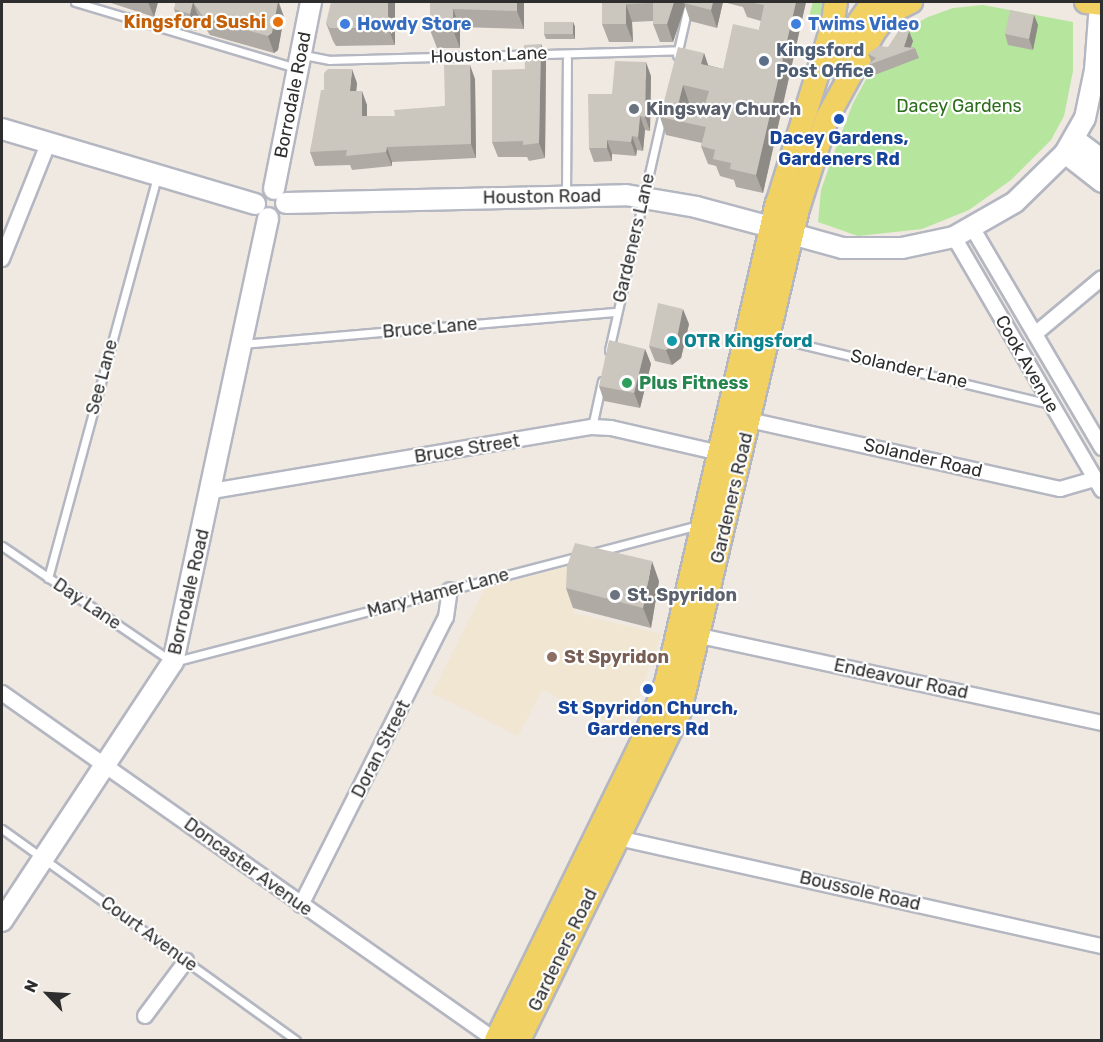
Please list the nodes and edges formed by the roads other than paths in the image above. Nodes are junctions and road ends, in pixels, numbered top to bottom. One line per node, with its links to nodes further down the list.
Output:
1 (75, 2): 11 (lane, Houston Lane)
2 (311, 2): 11 (street, Borrodale Road)
3 (689, 2): 8 (lane)
4 (836, 2): 12 (main road, Gardeners Road)
5 (911, 2): 7 (main road)
6 (1096, 3): 16 (street)
7 (878, 4): 12 (main road); 25 (main road, Gardeners Road)
8 (678, 50): 10 (lane); 11 (lane, Houston Lane)
9 (567, 59): 20 (lane)
10 (675, 60)
11 (300, 62): 21 (street, Borrodale Road)
12 (813, 79): 25 (main road, Gardeners Road)
13 (665, 104): 22 (lane, Gardeners Lane)
14 (2, 129): 15 (street)
15 (48, 144): 18 (street); 27 (street)
16 (1070, 146): 17 (street); 19 (street); 24 (street, Houston Road)
17 (1101, 160)
18 (157, 177): 23 (street); 44 (lane, See Lane)
19 (1101, 182)
20 (566, 195): 21 (street, Houston Road); 22 (street, Houston Road)
21 (280, 196): 23 (street); 23 (street)
22 (642, 196): 25 (street, Houston Road); 29 (lane, Gardeners Lane)
23 (262, 211): 32 (street, Borrodale Road)
24 (973, 229): 26 (street, Houston Road); 30 (street, Cook Avenue)
25 (782, 231): 26 (street, Houston Road); 31 (main road, Gardeners Road); 39 (main road, Gardeners Road)
26 (954, 237): 35 (street, Cook Avenue)
27 (2, 259)
28 (1101, 278): 30 (street)
29 (617, 312): 32 (lane, Bruce Lane); 33 (lane, Gardeners Lane)
30 (1035, 334): 38 (street, Cook Avenue)
31 (768, 337): 35 (lane, Solander Lane); 36 (main road, Gardeners Road)
32 (242, 344): 41 (street, Borrodale Road)
33 (607, 358)
34 (605, 369): 37 (lane)
35 (1050, 404): 40 (street, Cook Avenue)
36 (749, 420): 40 (street, Solander Road); 46 (main road, Gardeners Road)
37 (592, 427): 39 (street, Bruce Street); 41 (street, Bruce Street)
38 (1101, 448)
39 (720, 453): 42 (main road, Gardeners Road)
40 (1098, 485)
41 (212, 491): 47 (street, Borrodale Road)
42 (703, 524): 45 (lane, Mary Hamer Lane); 60 (main road, Gardeners Road)
43 (2, 546): 44 (lane, Day Lane)
44 (48, 578): 47 (lane, Day Lane)
45 (450, 590): 47 (lane, Mary Hamer Lane); 54 (street, Doran Street)
46 (700, 636): 49 (street, Endeavour Road); 52 (main road, Gardeners Road)
47 (173, 662): 50 (street, Borrodale Road)
48 (2, 693): 50 (street, Doncaster Avenue)
49 (1101, 723)
50 (108, 766): 53 (street, Borrodale Road); 54 (street, Doncaster Avenue)
51 (2, 829): 53 (lane, Court Avenue)
52 (618, 838): 56 (street, Boussole Road); 61 (main road, Gardeners Road)
53 (45, 859): 55 (street, Borrodale Road); 57 (lane, Court Avenue)
54 (301, 905): 60 (street, Doncaster Avenue)
55 (2, 921)
56 (1101, 945)
57 (186, 961): 58 (street); 59 (lane, Court Avenue)
58 (145, 1016)
59 (296, 1041)
60 (495, 1041)
61 (519, 1041)

